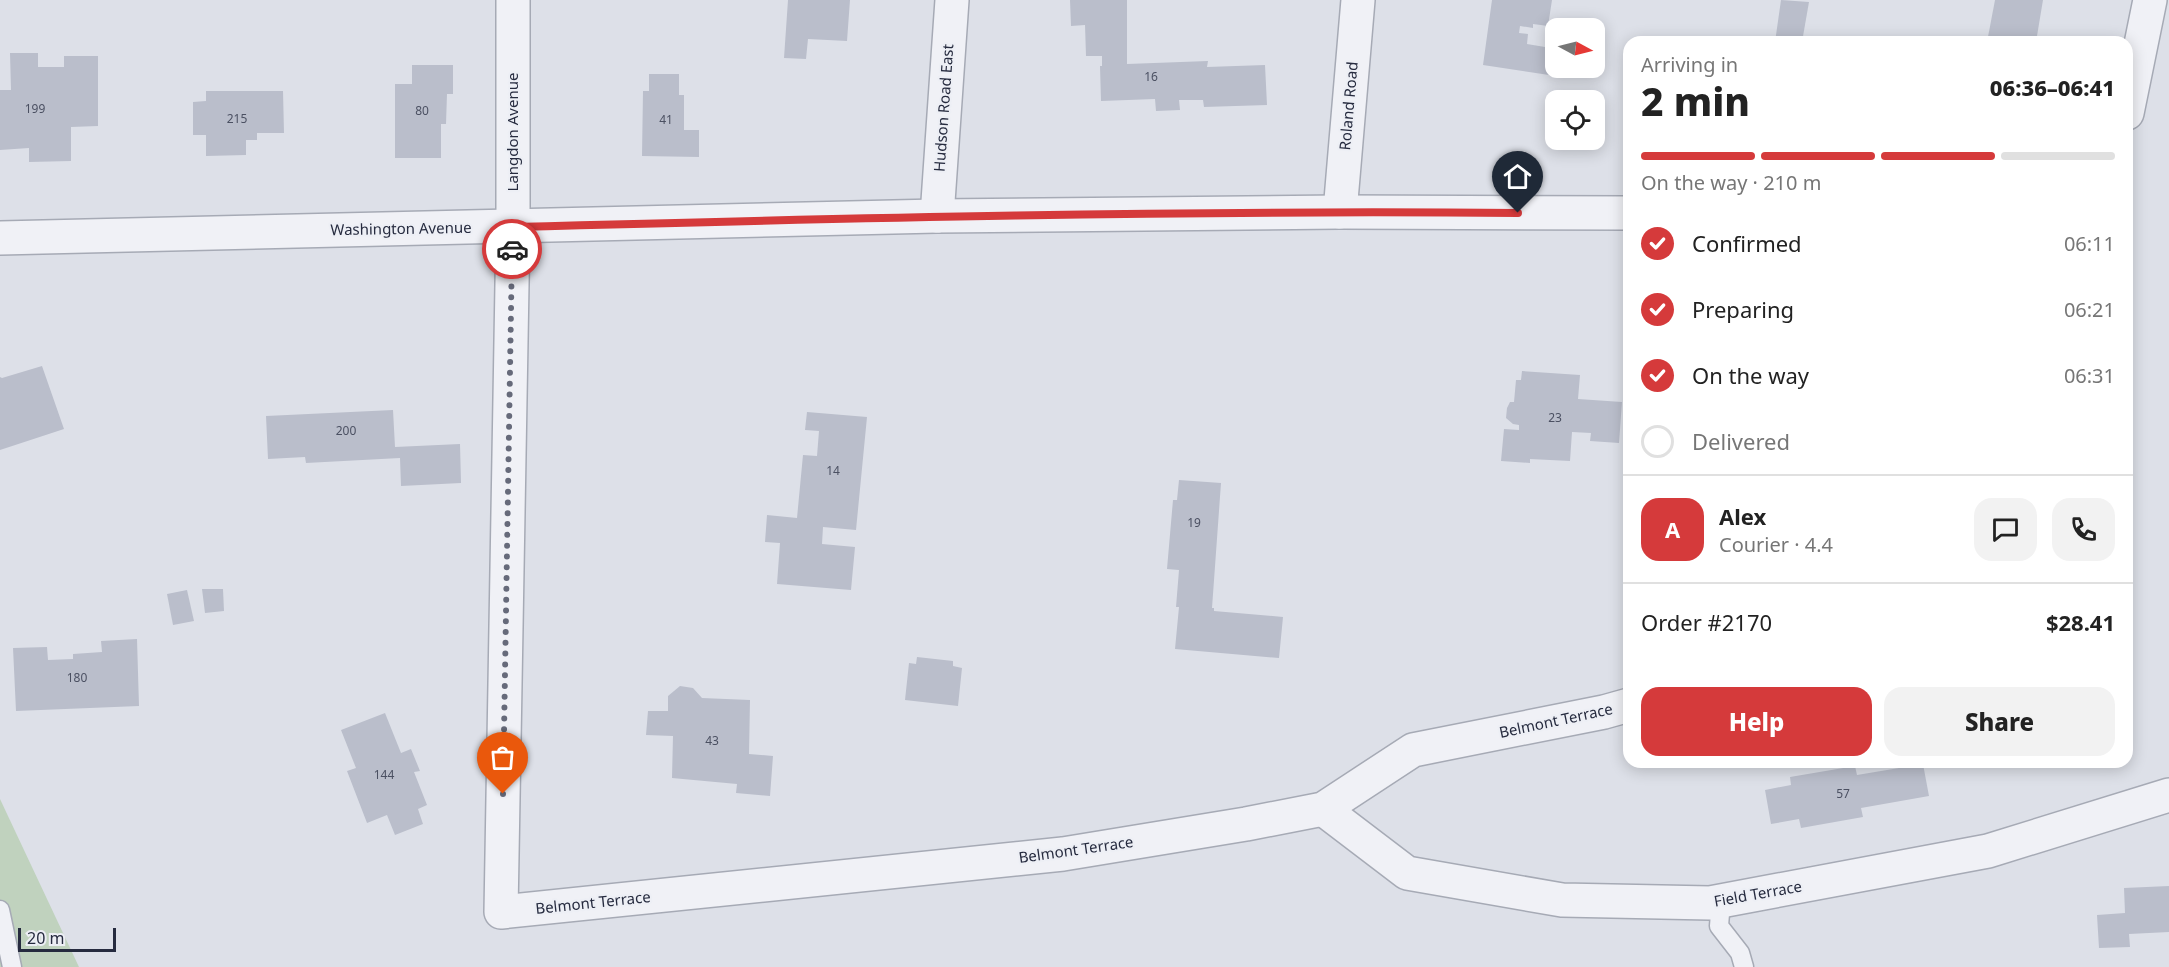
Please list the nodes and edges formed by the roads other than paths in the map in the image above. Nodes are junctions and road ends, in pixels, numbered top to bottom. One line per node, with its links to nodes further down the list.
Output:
1 (513, 0): 9 (street, Langdon Avenue)
2 (952, 0): 8 (street, Hudson Road East)
3 (1358, 0): 6 (street, Roland Road)
4 (2150, 0): 5 (street)
5 (2133, 84)
6 (1340, 212): 7 (street, Washington Avenue); 8 (street, Washington Avenue)
7 (1623, 213)
8 (937, 216): 9 (street, Washington Avenue)
9 (513, 227): 10 (street, Washington Avenue); 16 (street, Langdon Avenue)
10 (0, 238)
11 (1623, 706): 13 (street, Belmont Terrace)
12 (2169, 795): 14 (street, Field Terrace)
13 (1323, 809): 14 (street, Field Terrace); 16 (street, Belmont Terrace)
14 (1721, 901): 18 (lane)
15 (0, 910): 17 (lane)
16 (501, 912)
17 (12, 967)
18 (1744, 967)

